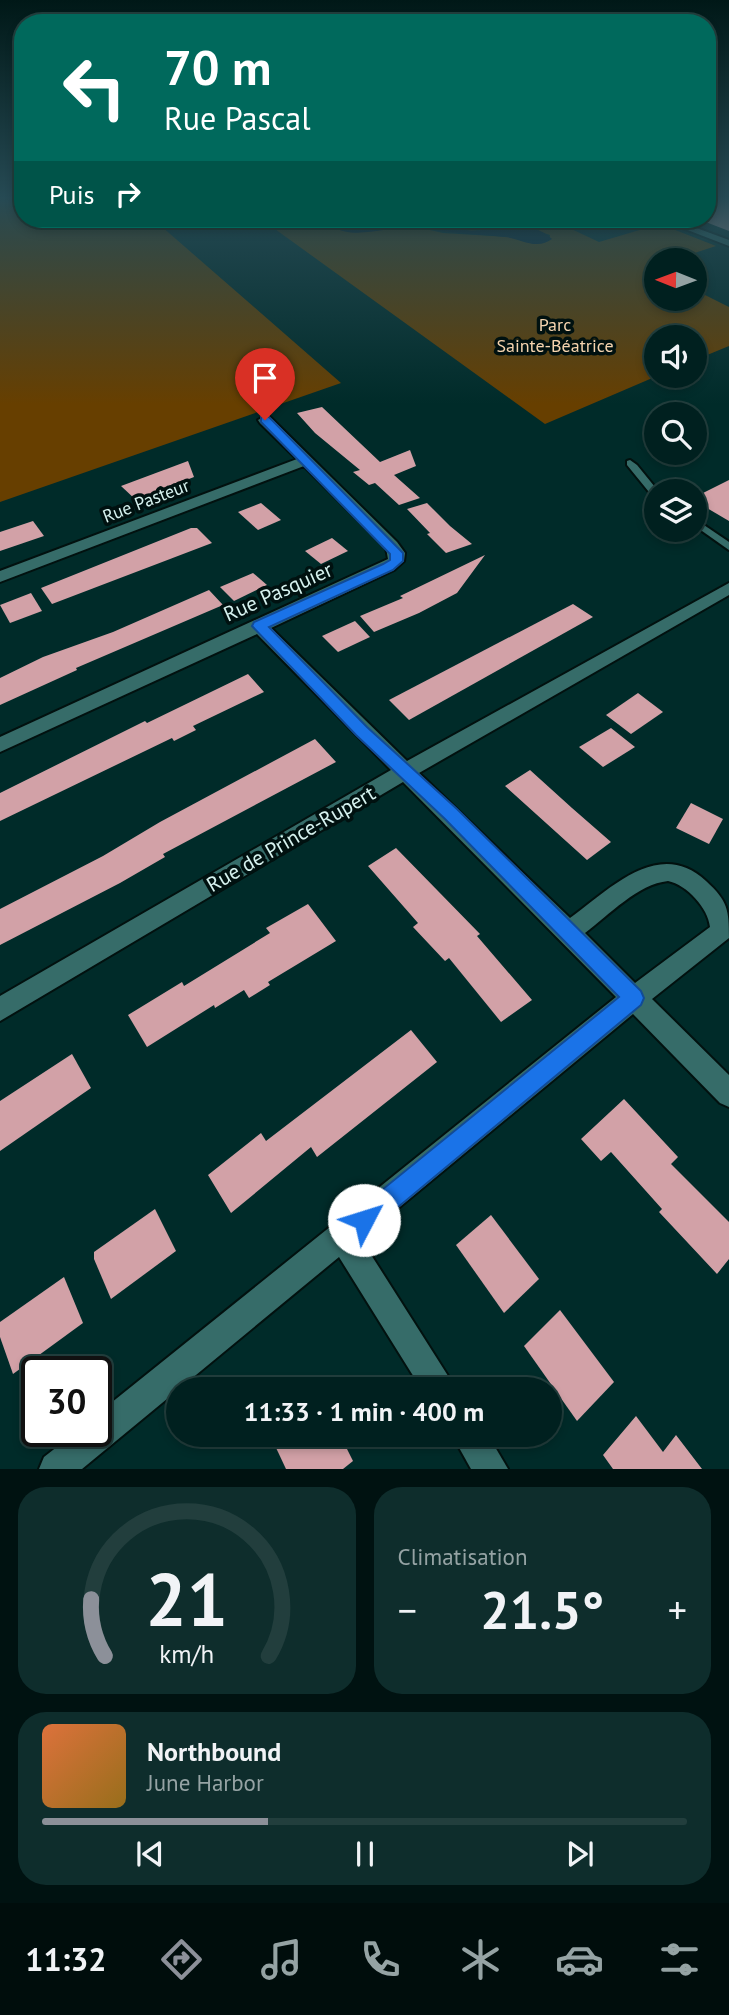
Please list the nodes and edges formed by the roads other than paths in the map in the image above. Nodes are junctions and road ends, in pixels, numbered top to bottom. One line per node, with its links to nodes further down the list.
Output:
1 (265, 420): 2 (street, Rue Pasquier)
2 (306, 460): 7 (street, Rue Pasteur); 9 (street, Rue Pasquier)
3 (630, 463): 4 (lane)
4 (644, 484)
5 (707, 531): 6 (lane)
6 (729, 547)
7 (0, 577)
8 (729, 588): 11 (street, Rue de Prince-Rupert)
9 (259, 626): 10 (street, Rue Pasquier); 11 (street)
10 (0, 745)
11 (404, 772): 12 (street); 14 (street, Rue de Prince-Rupert)
12 (568, 933): 13 (street); 13 (street)
13 (634, 998): 15 (street); 16 (street)
14 (0, 1009)
15 (729, 1094)
16 (343, 1237): 17 (street); 19 (street)
17 (432, 1377)
18 (477, 1447): 20 (street)
19 (56, 1469)
20 (491, 1469)

